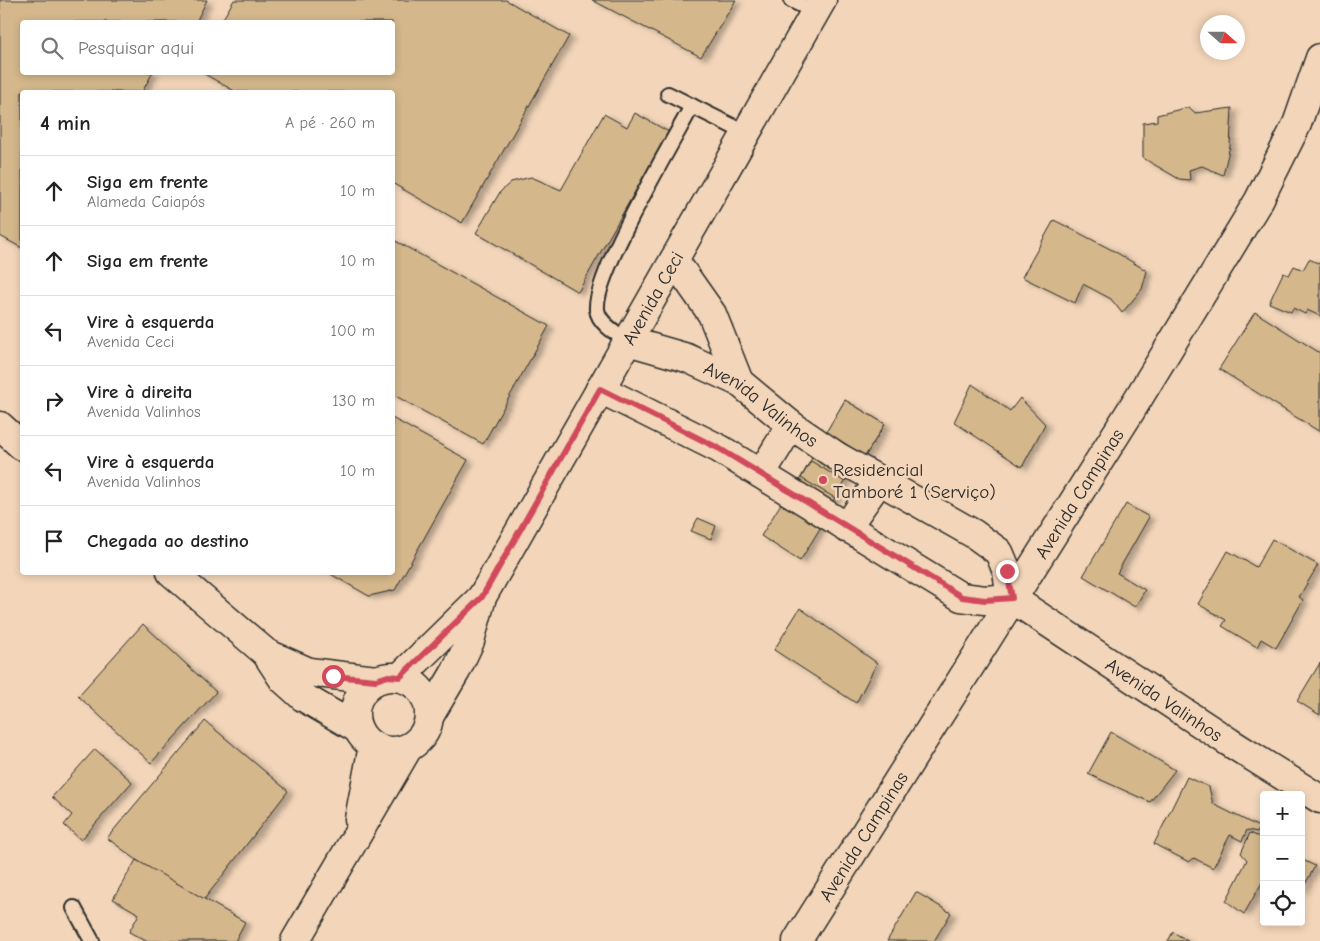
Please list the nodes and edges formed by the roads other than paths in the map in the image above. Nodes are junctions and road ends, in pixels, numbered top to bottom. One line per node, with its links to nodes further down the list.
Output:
1 (791, 0): 2 (lane)
2 (818, 6): 6 (street, Avenida Ceci)
3 (1320, 58): 19 (street, Avenida Campinas)
4 (668, 94): 5 (lane)
5 (692, 106): 6 (lane); 8 (lane)
6 (746, 133): 7 (street, Avenida Ceci)
7 (674, 260): 8 (street, Avenida Ceci); 9 (street)
8 (628, 341): 9 (street, Avenida Valinhos); 10 (street, Avenida Ceci)
9 (739, 382): 11 (street, Avenida Valinhos)
10 (600, 389): 14 (street); 18 (street, Avenida Ceci)
11 (791, 425): 14 (street); 15 (street, Avenida Valinhos)
12 (0, 426): 13 (street)
13 (20, 444)
14 (761, 474): 16 (street)
15 (879, 481): 16 (street); 19 (street, Avenida Valinhos)
16 (846, 528): 19 (street)
17 (175, 575): 20 (street)
18 (482, 597): 21 (street, Avenida Ceci); 22 (street, Avenida Ceci)
19 (1012, 598): 25 (street, Avenida Valinhos); 30 (street, Avenida Campinas)
20 (266, 653): 21 (street); 23 (street)
21 (388, 679): 22 (street); 23 (street)
22 (430, 715): 24 (street)
23 (366, 738): 24 (street); 26 (street)
24 (408, 748): 26 (street)
25 (1320, 799)
26 (356, 833): 29 (street)
27 (74, 908): 28 (lane)
28 (92, 941)
29 (294, 941)
30 (796, 941)

